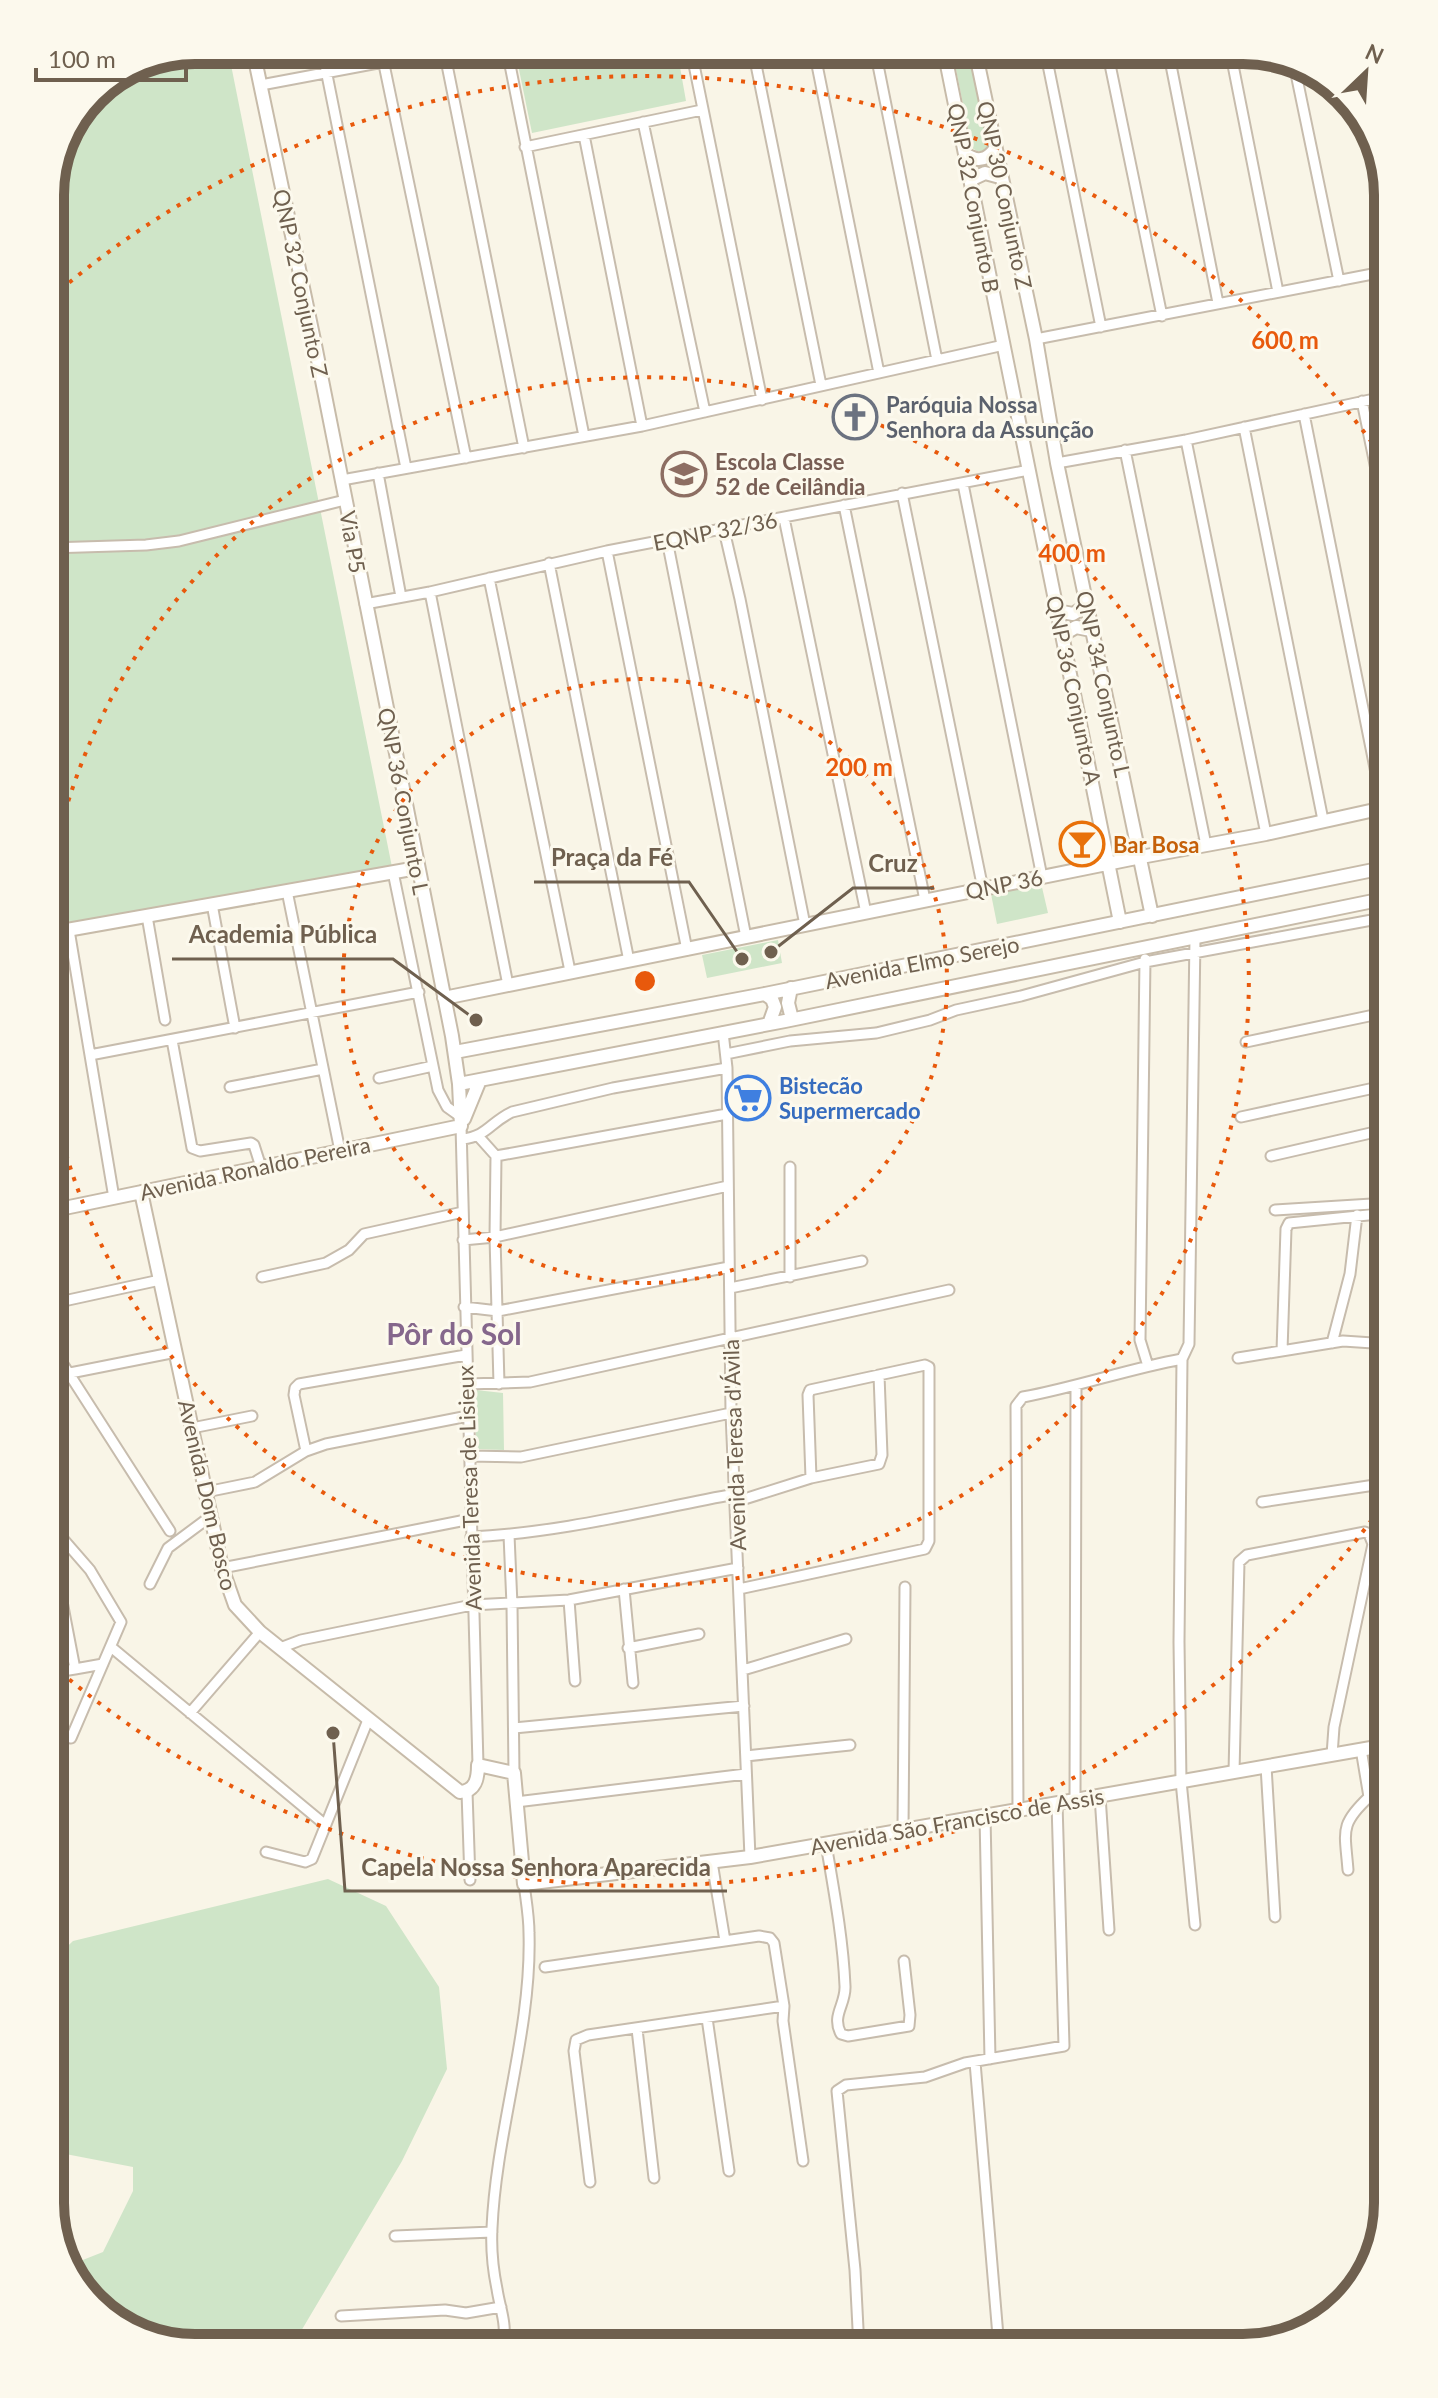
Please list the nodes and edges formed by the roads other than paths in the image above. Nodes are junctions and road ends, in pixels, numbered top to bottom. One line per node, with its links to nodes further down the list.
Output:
1 (256, 64): 19 (street, QNP 32 Conjunto Z)
2 (324, 64): 17 (street)
3 (373, 64): 17 (street)
4 (384, 64): 50 (street)
5 (448, 64): 48 (street)
6 (510, 64): 23 (street)
7 (694, 64): 20 (street)
8 (756, 64): 38 (street)
9 (817, 64): 37 (street)
10 (878, 64): 36 (street)
11 (947, 64): 25 (street, QNP 32 Conjunto B)
12 (978, 64): 24 (street, QNP 30 Conjunto Z)
13 (1048, 64): 33 (street)
14 (1110, 64): 32 (street)
15 (1171, 64): 31 (street)
16 (1233, 64): 30 (street)
17 (326, 73): 19 (street); 53 (street)
18 (1296, 76): 29 (street)
19 (261, 85): 56 (street, QNP 32 Conjunto Z)
20 (702, 110): 21 (street); 40 (street)
21 (643, 122): 22 (street); 42 (street)
22 (584, 135): 23 (street); 44 (street)
23 (525, 147): 46 (street)
24 (995, 149): 25 (street); 26 (street, QNP 30 Conjunto Z)
25 (965, 154): 27 (street, QNP 32 Conjunto B)
26 (1000, 177): 27 (street); 34 (street, QNP 30 Conjunto Z)
27 (970, 180): 35 (street, QNP 32 Conjunto B)
28 (1374, 274): 29 (street)
29 (1339, 281): 30 (street)
30 (1278, 292): 31 (street)
31 (1218, 303): 32 (street)
32 (1162, 316): 33 (street)
33 (1101, 327): 34 (street)
34 (1036, 339): 52 (street, QNP 30 Conjunto Z)
35 (1004, 345): 36 (street); 54 (street, QNP 32 Conjunto B)
36 (937, 360): 37 (street)
37 (879, 373): 38 (street)
38 (821, 385): 40 (street)
39 (1374, 399): 41 (street)
40 (762, 400): 42 (street)
41 (1362, 401): 43 (street); 51 (street)
42 (705, 412): 44 (street)
43 (1304, 414): 45 (street); 75 (street)
44 (642, 426): 46 (street)
45 (1244, 427): 47 (street); 77 (street)
46 (584, 436): 48 (street)
47 (1186, 440): 49 (street); 78 (street)
48 (524, 448): 50 (street)
49 (1125, 450): 52 (street); 79 (street)
50 (466, 458): 53 (street)
51 (1374, 460)
52 (1057, 463): 71 (street, QNP 34 Conjunto L)
53 (406, 468): 55 (street)
54 (1029, 470): 57 (street, EQNP 32/36); 72 (street, QNP 36 Conjunto A)
55 (378, 473): 56 (street); 69 (street)
56 (342, 480): 59 (street, Via P5)
57 (963, 484): 58 (street, EQNP 32/36); 85 (street)
58 (902, 493): 60 (street, EQNP 32/36); 86 (street)
59 (345, 500): 64 (street); 70 (street, Via P5)
60 (844, 505): 61 (street, EQNP 32/36); 88 (street)
61 (784, 518): 62 (street, EQNP 32/36); 91 (street)
62 (724, 530): 63 (street, EQNP 32/36); 96 (street)
63 (667, 540): 65 (street, EQNP 32/36); 99 (street)
64 (64, 548)
65 (607, 551): 66 (street, EQNP 32/36); 102 (street)
66 (549, 563): 67 (street, EQNP 32/36); 103 (street)
67 (489, 578): 68 (street, EQNP 32/36); 105 (street)
68 (430, 592): 69 (street, EQNP 32/36); 106 (street)
69 (401, 597): 70 (street, EQNP 32/36)
70 (365, 604): 82 (street, QNP 36 Conjunto L)
71 (1086, 606): 72 (street); 73 (street, QNP 34 Conjunto L)
72 (1057, 611): 74 (street, QNP 36 Conjunto A)
73 (1091, 630): 74 (street); 80 (street, QNP 34 Conjunto L)
74 (1062, 635): 81 (street, QNP 36 Conjunto A)
75 (1374, 754)
76 (1374, 809): 77 (street, QNP 36)
77 (1323, 820): 78 (street, QNP 36)
78 (1266, 834): 79 (street, QNP 36)
79 (1206, 845): 80 (street, QNP 36)
80 (1141, 857): 81 (street, QNP 36); 93 (street, QNP 34 Conjunto L)
81 (1109, 864): 85 (street, QNP 36); 95 (street, QNP 36 Conjunto A)
82 (417, 868): 84 (street); 110 (street, QNP 36 Conjunto L)
83 (1374, 870): 93 (street, Avenida Elmo Serejo)
84 (393, 872): 87 (street); 108 (street)
85 (1042, 877): 86 (street, QNP 36)
86 (983, 889): 88 (street, QNP 36)
87 (287, 891): 90 (street); 111 (street)
88 (925, 900): 91 (street, QNP 36)
89 (1374, 901): 100 (street, Avenida Elmo Serejo)
90 (212, 904): 92 (street); 116 (street)
91 (866, 913): 96 (street, QNP 36)
92 (147, 916): 97 (street); 114 (street)
93 (1152, 916): 95 (street, Avenida Elmo Serejo)
94 (1374, 919): 100 (street)
95 (1120, 922): 107 (street, Avenida Elmo Serejo)
96 (805, 925): 99 (street, QNP 36)
97 (69, 930): 98 (street); 123 (street)
98 (64, 931)
99 (746, 937): 102 (street, QNP 36)
100 (1194, 945): 101 (street, Avenida Elmo Serejo); 104 (street); 170 (street)
101 (1144, 948): 104 (street); 113 (street, Avenida Elmo Serejo)
102 (687, 950): 103 (street, QNP 36)
103 (629, 961): 105 (street, QNP 36)
104 (1145, 962): 119 (street); 171 (street)
105 (570, 971): 106 (street, QNP 36)
106 (508, 985): 110 (street, QNP 36)
107 (791, 988): 109 (street, Avenida Elmo Serejo); 113 (street)
108 (419, 992): 111 (street); 124 (street)
109 (765, 994): 115 (street); 121 (street, Avenida Elmo Serejo)
110 (444, 998): 121 (street)
111 (311, 1011): 116 (street); 126 (street)
112 (1374, 1015): 120 (street)
113 (792, 1019): 115 (street, Avenida Elmo Serejo); 119 (street)
114 (165, 1020)
115 (769, 1024): 117 (street, Avenida Elmo Serejo)
116 (235, 1028): 118 (street)
117 (723, 1032): 122 (street, Avenida Teresa d'Ávila); 128 (street, Avenida Elmo Serejo)
118 (172, 1040): 123 (street); 140 (street)
119 (790, 1041): 122 (street)
120 (1246, 1042)
121 (455, 1052): 129 (street)
122 (726, 1054): 125 (street, Avenida Teresa d'Ávila)
123 (90, 1055): 144 (street)
124 (433, 1066): 127 (street); 134 (street)
125 (727, 1068): 132 (street, Avenida Teresa d'Ávila); 136 (street)
126 (323, 1069): 130 (street); 137 (street)
127 (379, 1078)
128 (480, 1080): 129 (street, Avenida Elmo Serejo); 134 (street)
129 (459, 1084): 134 (street)
130 (230, 1087)
131 (1374, 1088): 133 (street)
132 (727, 1114): 138 (street); 142 (street, Avenida Teresa d'Ávila)
133 (1241, 1117)
134 (461, 1127): 136 (street); 137 (street, Avenida Ronaldo Pereira); 148 (street, Avenida Teresa de Lisieux)
135 (1374, 1132): 139 (street)
136 (479, 1137): 138 (street)
137 (340, 1151): 140 (street, Avenida Ronaldo Pereira)
138 (496, 1156): 151 (street)
139 (1271, 1156)
140 (261, 1167): 143 (street, Avenida Ronaldo Pereira)
141 (790, 1167): 156 (street)
142 (728, 1186): 151 (street); 154 (street, Avenida Teresa d'Ávila)
143 (141, 1192): 144 (street, Avenida Ronaldo Pereira); 157 (street, Avenida Dom Bosco)
144 (114, 1198): 146 (street, Avenida Ronaldo Pereira)
145 (1374, 1204): 147 (street)
146 (64, 1208)
147 (1275, 1210)
148 (463, 1212): 152 (street, Avenida Teresa de Lisieux); 155 (street)
149 (1374, 1214): 150 (street)
150 (1357, 1215): 164 (street); 166 (street)
151 (495, 1237): 152 (street); 162 (street)
152 (463, 1240): 161 (street, Avenida Teresa de Lisieux)
153 (862, 1261): 156 (street)
154 (729, 1267): 158 (street, Avenida Teresa d'Ávila); 162 (street)
155 (262, 1277)
156 (790, 1277): 158 (street)
157 (160, 1280): 160 (street); 167 (street, Avenida Dom Bosco)
158 (730, 1288): 163 (street, Avenida Teresa d'Ávila)
159 (949, 1290): 163 (street)
160 (64, 1301)
161 (464, 1307): 162 (street); 168 (street, Avenida Teresa de Lisieux)
162 (498, 1311): 177 (street)
163 (729, 1339): 177 (street); 179 (street, Avenida Teresa d'Ávila)
164 (1332, 1343): 165 (street); 166 (street)
165 (1374, 1343)
166 (1282, 1351): 169 (street)
167 (176, 1352): 173 (street); 182 (street, Avenida Dom Bosco)
168 (466, 1355): 176 (street, Avenida Teresa de Lisieux); 183 (street)
169 (1238, 1358)
170 (1182, 1359): 171 (street); 233 (street)
171 (1148, 1366): 178 (street)
172 (64, 1367): 173 (street)
173 (68, 1374): 174 (street); 192 (street)
174 (64, 1375)
175 (879, 1375): 185 (street); 185 (street); 201 (street)
176 (467, 1384): 177 (street); 181 (street, Avenida Teresa de Lisieux)
177 (499, 1384)
178 (1076, 1387): 238 (street); 241 (street)
179 (731, 1413): 184 (street); 188 (street, Avenida Teresa d'Ávila)
180 (252, 1416): 182 (street)
181 (468, 1416): 183 (street); 184 (street, Avenida Teresa de Lisieux)
182 (192, 1428): 187 (street, Avenida Dom Bosco)
183 (306, 1451): 187 (street)
184 (469, 1456): 191 (street, Avenida Teresa de Lisieux)
185 (811, 1478): 188 (street)
186 (1374, 1485): 189 (street)
187 (206, 1492): 190 (street, Avenida Dom Bosco)
188 (735, 1498): 193 (street); 197 (street, Avenida Teresa d'Ávila)
189 (1262, 1502)
190 (211, 1516): 196 (street, Avenida Dom Bosco); 198 (street)
191 (471, 1519): 194 (street, Avenida Teresa de Lisieux); 196 (street)
192 (170, 1531)
193 (509, 1535): 194 (street); 204 (street)
194 (471, 1537): 203 (street, Avenida Teresa de Lisieux)
195 (64, 1540): 209 (street)
196 (222, 1568): 206 (street, Avenida Dom Bosco)
197 (738, 1568): 200 (street); 201 (street, Avenida Teresa d'Ávila)
198 (150, 1584)
199 (905, 1587): 244 (street)
200 (624, 1589): 202 (street); 211 (street)
201 (739, 1589): 214 (street, Avenida Teresa d'Ávila)
202 (569, 1600): 204 (street); 216 (street)
203 (472, 1605): 204 (street); 210 (street); 228 (street, Avenida Teresa de Lisieux)
204 (512, 1605): 221 (street)
205 (64, 1612): 213 (street)
206 (260, 1632): 210 (street, Avenida Dom Bosco); 219 (street)
207 (699, 1634): 211 (street)
208 (846, 1639): 214 (street)
209 (111, 1647): 212 (street); 219 (street)
210 (280, 1648): 220 (street, Avenida Dom Bosco)
211 (628, 1648): 217 (street)
212 (103, 1664): 213 (street); 222 (street)
213 (75, 1669): 215 (street)
214 (743, 1670): 218 (street, Avenida Teresa d'Ávila)
215 (64, 1671)
216 (575, 1681)
217 (633, 1683)
218 (744, 1706): 221 (street); 227 (street, Avenida Teresa d'Ávila)
219 (190, 1713): 243 (street)
220 (368, 1720): 234 (street, Avenida Dom Bosco); 246 (street)
221 (514, 1728): 231 (street)
222 (71, 1738)
223 (850, 1745): 227 (street)
224 (1374, 1747): 225 (street, Avenida São Francisco de Assis)
225 (1361, 1749): 226 (street, Avenida São Francisco de Assis); 237 (street)
226 (1332, 1755): 229 (street, Avenida São Francisco de Assis); 230 (street)
227 (746, 1756): 232 (street, Avenida Teresa d'Ávila)
228 (478, 1765): 231 (street); 234 (street, Avenida Teresa de Lisieux)
229 (1266, 1766): 230 (street, Avenida São Francisco de Assis); 252 (street)
230 (1234, 1772): 233 (street, Avenida São Francisco de Assis)
231 (514, 1773): 239 (street)
232 (746, 1774): 239 (street); 247 (street, Avenida Teresa d'Ávila)
233 (1181, 1781): 235 (street, Avenida São Francisco de Assis); 253 (street)
234 (464, 1792): 250 (street)
235 (1100, 1796): 238 (street, Avenida São Francisco de Assis); 254 (street)
236 (1374, 1796): 237 (street)
237 (1369, 1797): 249 (street)
238 (1075, 1800): 240 (street, Avenida São Francisco de Assis)
239 (516, 1802): 251 (street)
240 (1057, 1803): 241 (street, Avenida São Francisco de Assis); 261 (street)
241 (1018, 1810): 242 (street, Avenida São Francisco de Assis)
242 (985, 1816): 244 (street, Avenida São Francisco de Assis); 261 (street)
243 (323, 1823)
244 (903, 1830): 245 (street, Avenida São Francisco de Assis)
245 (826, 1844): 247 (street, Avenida São Francisco de Assis); 256 (street)
246 (266, 1852)
247 (750, 1857): 248 (street, Avenida São Francisco de Assis)
248 (712, 1862): 251 (street, Avenida São Francisco de Assis); 255 (street)
249 (1348, 1870)
250 (470, 1880)
251 (524, 1884): 267 (street)
252 (1275, 1917)
253 (1195, 1925)
254 (1109, 1930)
255 (725, 1941): 257 (street); 258 (street)
256 (904, 1961)
257 (545, 1967)
258 (784, 2006): 259 (street); 263 (street)
259 (707, 2018): 260 (street); 264 (street)
260 (637, 2029): 265 (street); 266 (street)
261 (990, 2059): 262 (street)
262 (975, 2062): 272 (street); 273 (street)
263 (803, 2161)
264 (729, 2171)
265 (654, 2178)
266 (590, 2182)
267 (492, 2232): 268 (street); 269 (street)
268 (395, 2236)
269 (501, 2307): 270 (street); 271 (street)
270 (341, 2316)
271 (505, 2334)
272 (858, 2334)
273 (998, 2334)

